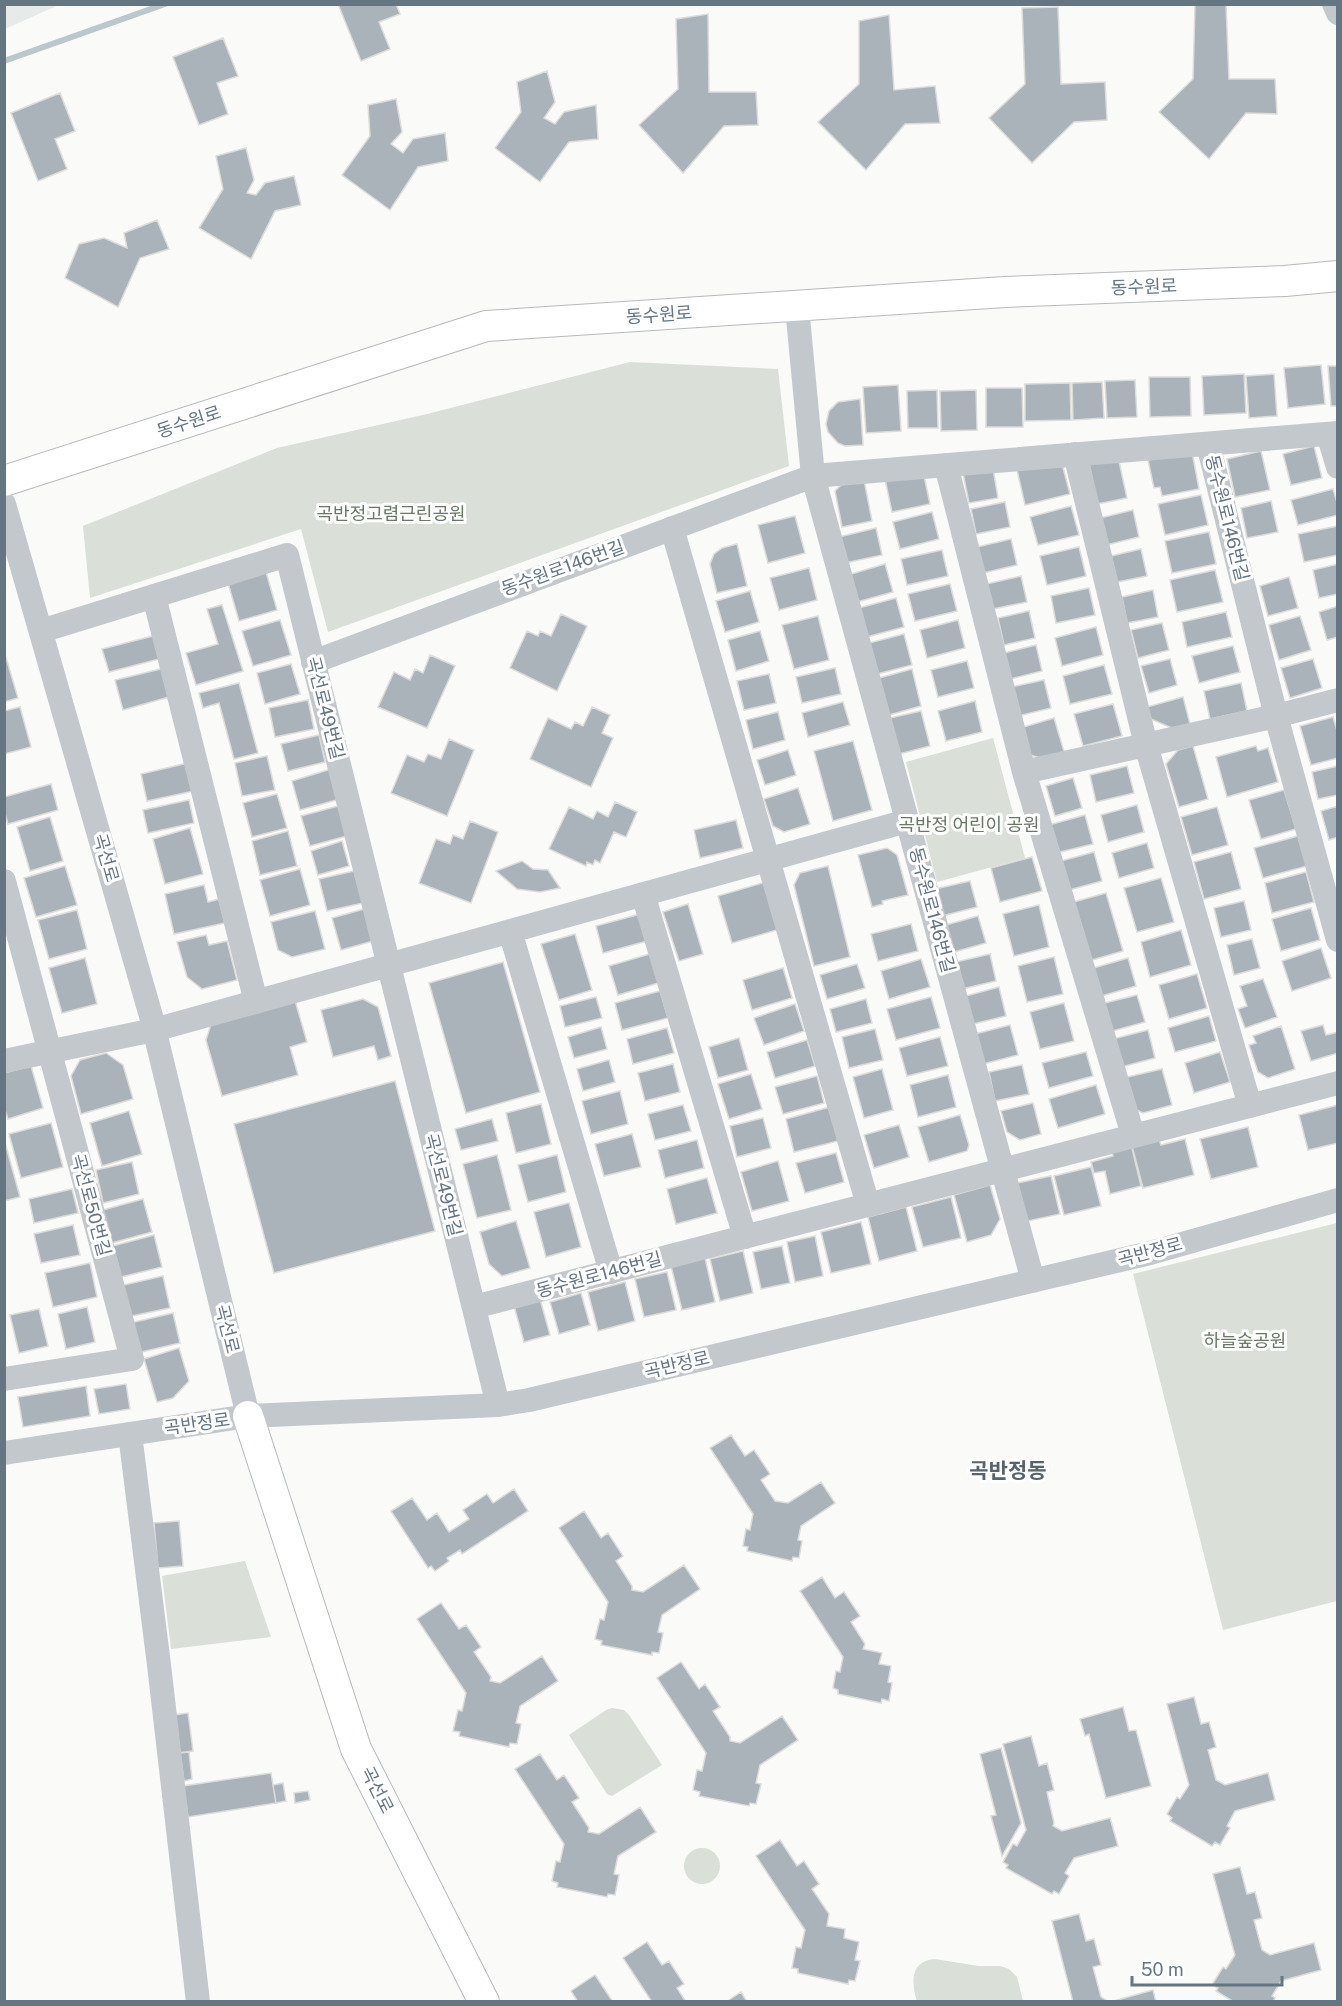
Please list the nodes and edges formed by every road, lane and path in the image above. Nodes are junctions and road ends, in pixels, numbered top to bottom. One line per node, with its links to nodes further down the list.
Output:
1 (1334, 4): 2 (street)
2 (1338, 13)
3 (1338, 276): 4 (main road, 동수원로)
4 (796, 307): 10 (street, 동수원로146번길); 11 (main road, 동수원로)
5 (1333, 434): 6 (street, 동수원로146번길); 9 (street, 동수원로146번길)
6 (1208, 444): 7 (street, 동수원로146번길); 18 (street, 동수원로146번길)
7 (1075, 454): 8 (street, 동수원로146번길); 19 (street)
8 (946, 465): 10 (street, 동수원로146번길); 20 (street)
9 (1338, 467)
10 (813, 476): 13 (street, 동수원로146번길); 21 (street, 동수원로146번길)
11 (4, 481)
12 (4, 504): 15 (street, 곡선로)
13 (672, 528): 16 (street, 동수원로146번길); 22 (street)
14 (154, 596): 15 (street); 16 (street, 곡선로49번길); 28 (street)
15 (41, 631): 29 (street, 곡선로)
16 (314, 662): 27 (street, 곡선로49번길)
17 (1338, 700): 18 (street)
18 (1276, 716): 19 (street); 26 (street, 동수원로146번길)
19 (1146, 745): 20 (street); 33 (street)
20 (1024, 772): 34 (street)
21 (907, 821): 22 (street); 35 (street, 동수원로146번길)
22 (768, 860): 24 (street); 37 (street)
23 (4, 880): 30 (street, 곡선로50번길)
24 (643, 894): 25 (street); 38 (street)
25 (510, 931): 27 (street); 39 (street)
26 (1338, 940)
27 (389, 965): 28 (street); 41 (street, 곡선로49번길)
28 (256, 1002): 29 (street)
29 (154, 1030): 30 (street); 44 (street, 곡선로)
30 (50, 1051): 31 (street); 42 (street, 곡선로50번길)
31 (4, 1061)
32 (1338, 1083): 33 (street, 동수원로146번길)
33 (1251, 1106): 34 (street, 동수원로146번길)
34 (1133, 1135): 35 (street, 동수원로146번길)
35 (1003, 1170): 37 (street, 동수원로146번길); 40 (street, 동수원로146번길)
36 (1338, 1200): 40 (street, 곡반정로)
37 (868, 1205): 38 (street, 동수원로146번길)
38 (745, 1237): 39 (street, 동수원로146번길)
39 (610, 1272): 41 (street, 동수원로146번길)
40 (1033, 1281): 43 (street, 곡반정로)
41 (474, 1307): 43 (street, 곡선로49번길)
42 (4, 1379)
43 (498, 1405): 44 (street, 곡반정로)
44 (248, 1416): 45 (street, 곡반정로); 48 (main road, 곡선로)
45 (129, 1434): 46 (street, 곡반정로); 47 (street)
46 (4, 1453)
47 (198, 2001)
48 (484, 2001)

